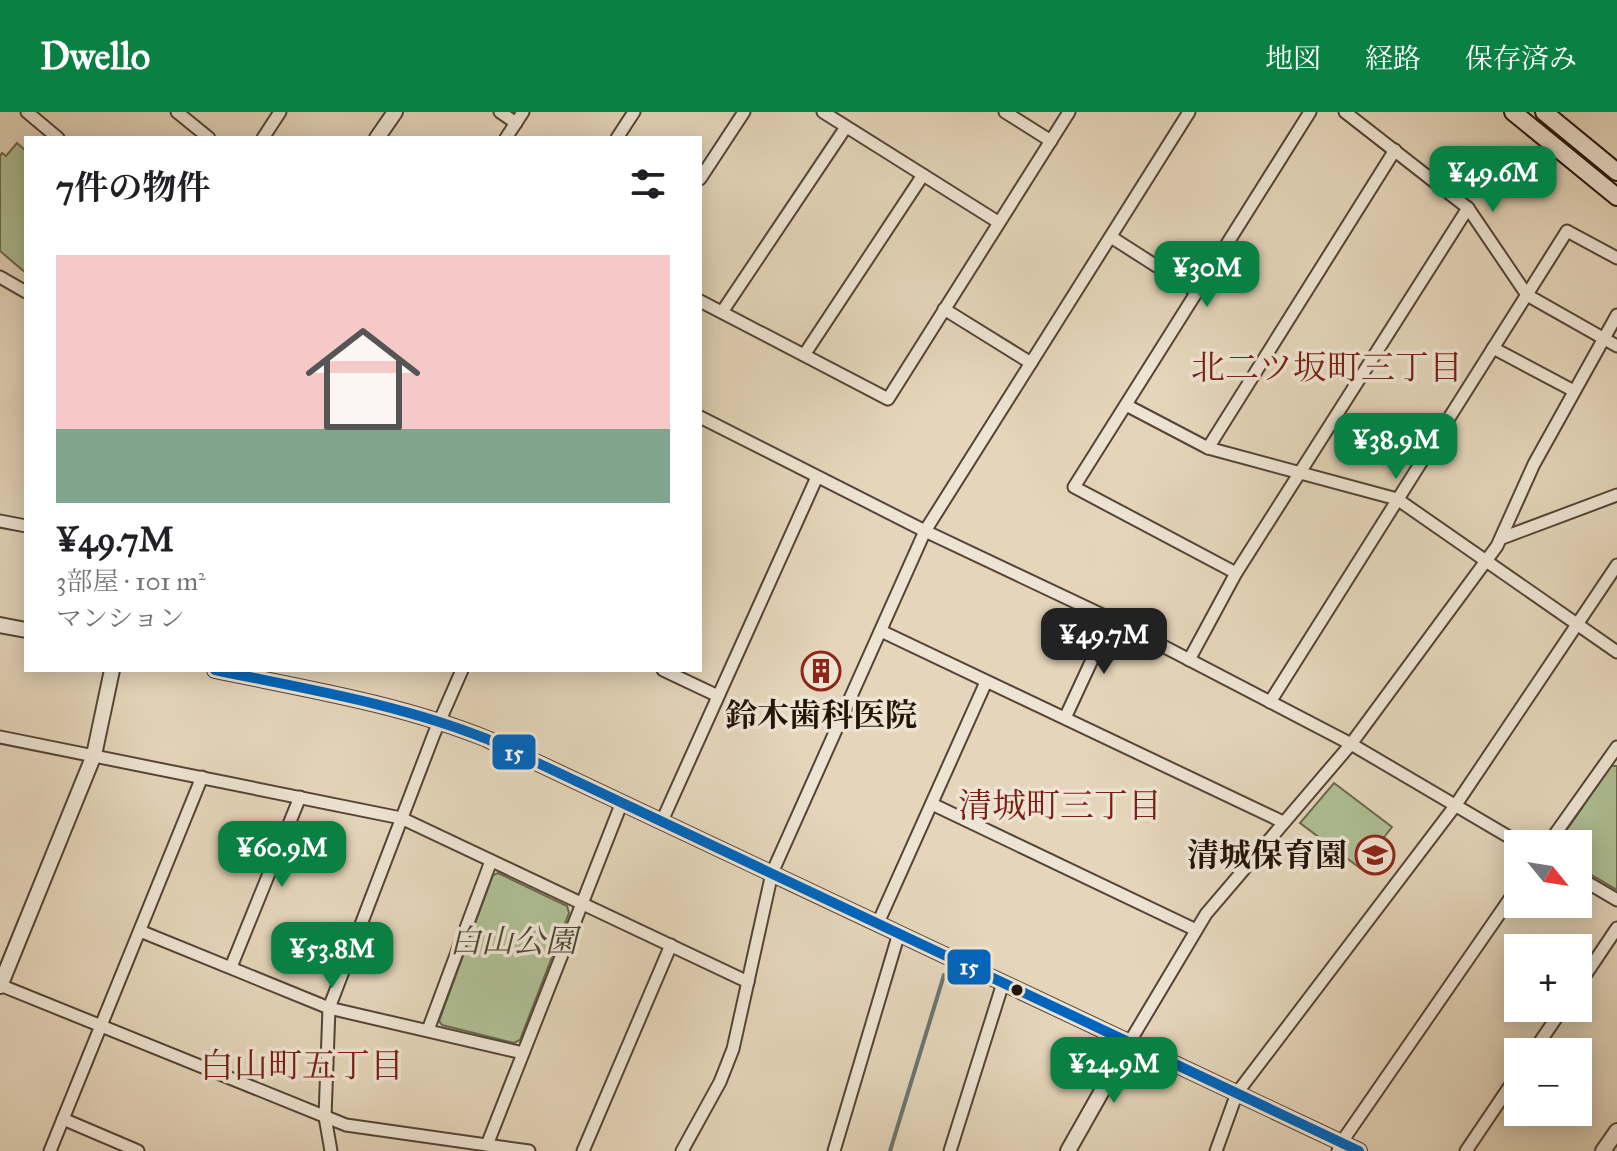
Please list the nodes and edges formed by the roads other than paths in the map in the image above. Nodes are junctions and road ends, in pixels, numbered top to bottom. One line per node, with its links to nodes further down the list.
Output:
1 (27, 112): 19 (street)
2 (280, 112): 21 (street)
3 (395, 112): 22 (street)
4 (500, 112): 17 (street)
5 (523, 112): 17 (street)
6 (634, 112): 24 (street)
7 (744, 112): 29 (street)
8 (823, 112): 18 (street)
9 (1005, 112): 25 (street)
10 (1069, 112): 25 (street)
11 (1189, 112): 33 (street)
12 (1310, 112): 37 (street)
13 (1345, 112): 26 (street)
14 (1513, 112): 30 (main road)
15 (1544, 112): 27 (main road)
16 (180, 113): 20 (street)
17 (516, 123): 23 (street)
18 (846, 127): 28 (street); 41 (street)
19 (56, 136)
20 (207, 136)
21 (264, 136)
22 (378, 136)
23 (507, 136)
24 (618, 136)
25 (1051, 141): 32 (street)
26 (1395, 150): 31 (street); 51 (street)
27 (1617, 172)
28 (923, 175): 32 (street); 46 (street)
29 (702, 176)
30 (1617, 197)
31 (1468, 208): 38 (street); 52 (street)
32 (998, 222): 40 (street)
33 (1111, 237): 37 (street); 47 (street)
34 (1617, 258): 38 (street)
35 (0, 277): 36 (street)
36 (24, 291)
37 (1197, 292): 49 (street)
38 (1527, 295): 43 (street); 45 (street)
39 (702, 302): 41 (street)
40 (944, 309): 46 (street); 47 (street)
41 (722, 312): 46 (street)
42 (1617, 315): 43 (street)
43 (1603, 339): 44 (street); 48 (street)
44 (1617, 346)
45 (1493, 348): 48 (street); 55 (street)
46 (804, 355)
47 (1031, 363): 58 (street)
48 (1574, 391): 59 (street)
49 (1126, 405): 51 (street); 62 (street)
50 (702, 418): 53 (street)
51 (1208, 448): 52 (street)
52 (1300, 474): 55 (street); 62 (street)
53 (817, 477): 58 (street); 75 (street)
54 (1617, 495): 59 (street)
55 (1397, 499): 60 (street); 76 (street)
56 (0, 521): 57 (street)
57 (24, 526)
58 (925, 531): 63 (street); 67 (street)
59 (1502, 538): 60 (street)
60 (1486, 561): 65 (street); 80 (street)
61 (1617, 565): 65 (street)
62 (1236, 573): 69 (street)
63 (1111, 619): 69 (street); 77 (street)
64 (0, 625): 66 (street)
65 (1578, 625): 68 (street); 87 (street)
66 (24, 630)
67 (881, 631): 74 (street); 94 (street)
68 (1617, 652)
69 (1189, 660): 76 (street)
70 (112, 672): 82 (street)
71 (224, 672): 78 (street)
72 (461, 672): 78 (street)
73 (667, 672): 75 (street)
74 (986, 682): 77 (street); 86 (street)
75 (718, 696): 89 (street)
76 (1270, 702): 80 (street)
77 (1065, 718): 90 (street)
78 (440, 720): 85 (street); 88 (street)
79 (0, 737): 82 (street)
80 (1351, 744): 87 (street); 90 (street)
81 (1615, 754): 91 (street)
82 (94, 755): 83 (street); 109 (street)
83 (202, 777): 84 (street); 102 (street)
84 (300, 797): 88 (street); 106 (street)
85 (622, 802): 89 (street); 97 (street)
86 (932, 804): 99 (street); 101 (street)
87 (1455, 806): 92 (street); 115 (street)
88 (401, 818): 93 (street); 110 (street)
89 (662, 821): 94 (street)
90 (1283, 822): 101 (street)
91 (1558, 830)
92 (1504, 834)
93 (491, 861): 97 (street); 112 (street)
94 (772, 873): 99 (street); 107 (street)
95 (1592, 885): 96 (street)
96 (1617, 900)
97 (581, 904): 104 (street); 114 (street)
98 (1504, 907): 121 (street)
99 (878, 923): 103 (street)
100 (1617, 928): 105 (street)
101 (1196, 930): 113 (street)
102 (140, 931): 106 (street); 111 (street)
103 (899, 933): 108 (street); 128 (street)
104 (671, 945): 107 (street); 126 (street)
105 (1592, 965)
106 (231, 967): 110 (street)
107 (748, 982): 127 (street)
108 (1003, 983): 113 (street); 129 (street)
109 (0, 985): 111 (street)
110 (329, 1008): 112 (street); 117 (street)
111 (101, 1025): 117 (street); 118 (street)
112 (428, 1030): 114 (street)
113 (1129, 1043): 115 (street); 130 (street)
114 (523, 1053): 120 (street)
115 (1237, 1093): 121 (street); 131 (street)
116 (1504, 1095): 133 (street)
117 (325, 1117): 120 (street); 124 (street)
118 (63, 1119): 122 (street); 123 (street)
119 (1617, 1131): 134 (street)
120 (487, 1145): 125 (street)
121 (1339, 1147): 132 (street)
122 (50, 1151)
123 (138, 1151)
124 (331, 1151)
125 (529, 1151)
126 (583, 1151)
127 (682, 1151)
128 (834, 1151)
129 (950, 1151)
130 (1068, 1151)
131 (1216, 1151)
132 (1359, 1151)
133 (1466, 1151)
134 (1603, 1151)

